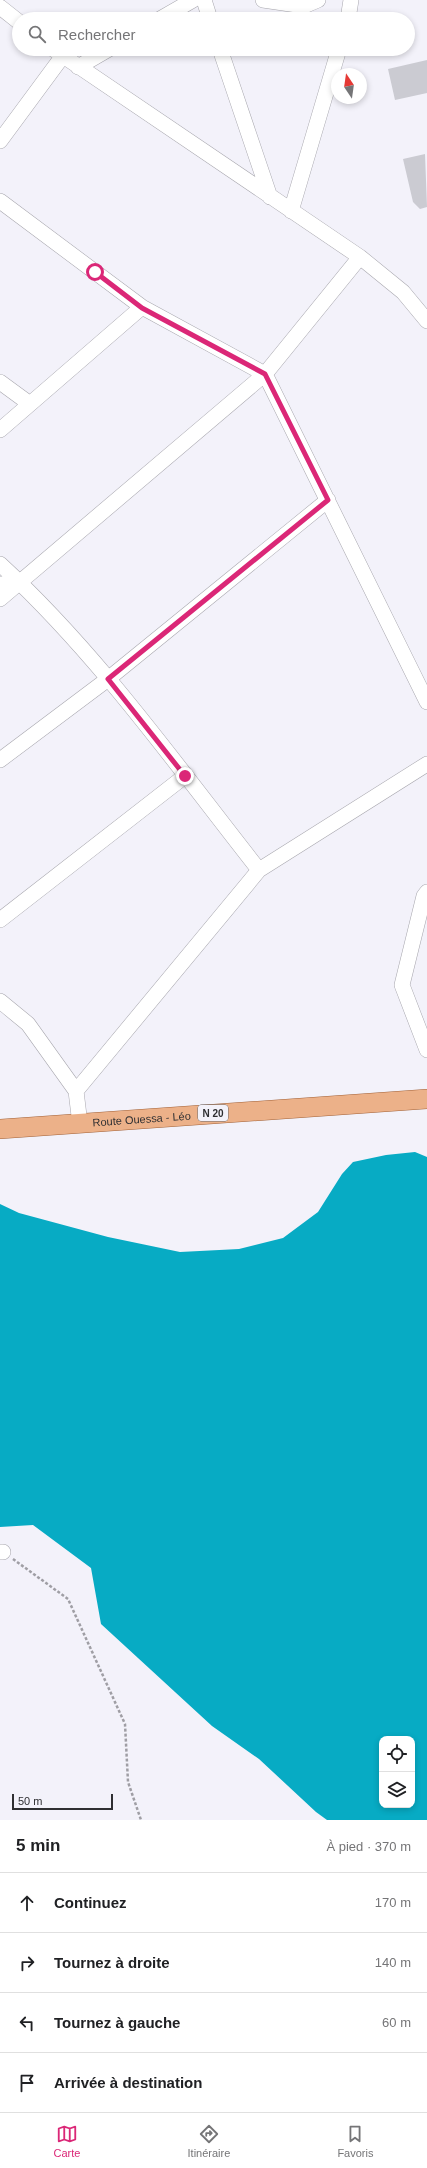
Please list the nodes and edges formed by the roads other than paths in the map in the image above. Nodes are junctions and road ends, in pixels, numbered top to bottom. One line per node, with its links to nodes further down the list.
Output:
1 (193, 0): 7 (street)
2 (204, 0): 8 (street)
3 (263, 0): 4 (street)
4 (318, 0)
5 (351, 0): 9 (street)
6 (0, 7): 10 (street)
7 (172, 12)
8 (208, 12)
9 (349, 12)
10 (12, 16)
11 (55, 56): 17 (street)
12 (62, 56): 16 (street)
13 (97, 56): 16 (street)
14 (222, 56): 18 (street)
15 (337, 56): 20 (street)
16 (78, 67): 18 (street)
17 (0, 141)
18 (270, 197): 20 (street)
19 (0, 201): 22 (street)
20 (291, 211): 21 (street)
21 (360, 257): 23 (street); 24 (street)
22 (142, 308): 24 (street); 26 (street)
23 (427, 321)
24 (265, 374): 28 (street); 30 (street)
25 (0, 382): 26 (street)
26 (30, 404): 27 (street)
27 (0, 430)
28 (328, 500): 33 (street); 34 (street)
29 (0, 564): 30 (street)
30 (20, 583): 31 (street); 32 (street); 33 (street)
31 (0, 584)
32 (0, 599)
33 (108, 679): 35 (street); 37 (street)
34 (427, 702)
35 (0, 760)
36 (427, 764): 38 (street)
37 (185, 776): 38 (street); 40 (street)
38 (259, 870): 43 (street)
39 (427, 892): 42 (street)
40 (0, 920)
41 (0, 1001): 43 (street)
42 (427, 1050)
43 (76, 1091): 45 (street)
44 (427, 1099): 45 (main road, Route Ouessa - Léo / N 20)
45 (80, 1124): 46 (main road, Route Ouessa - Léo / N 20)
46 (0, 1129)

